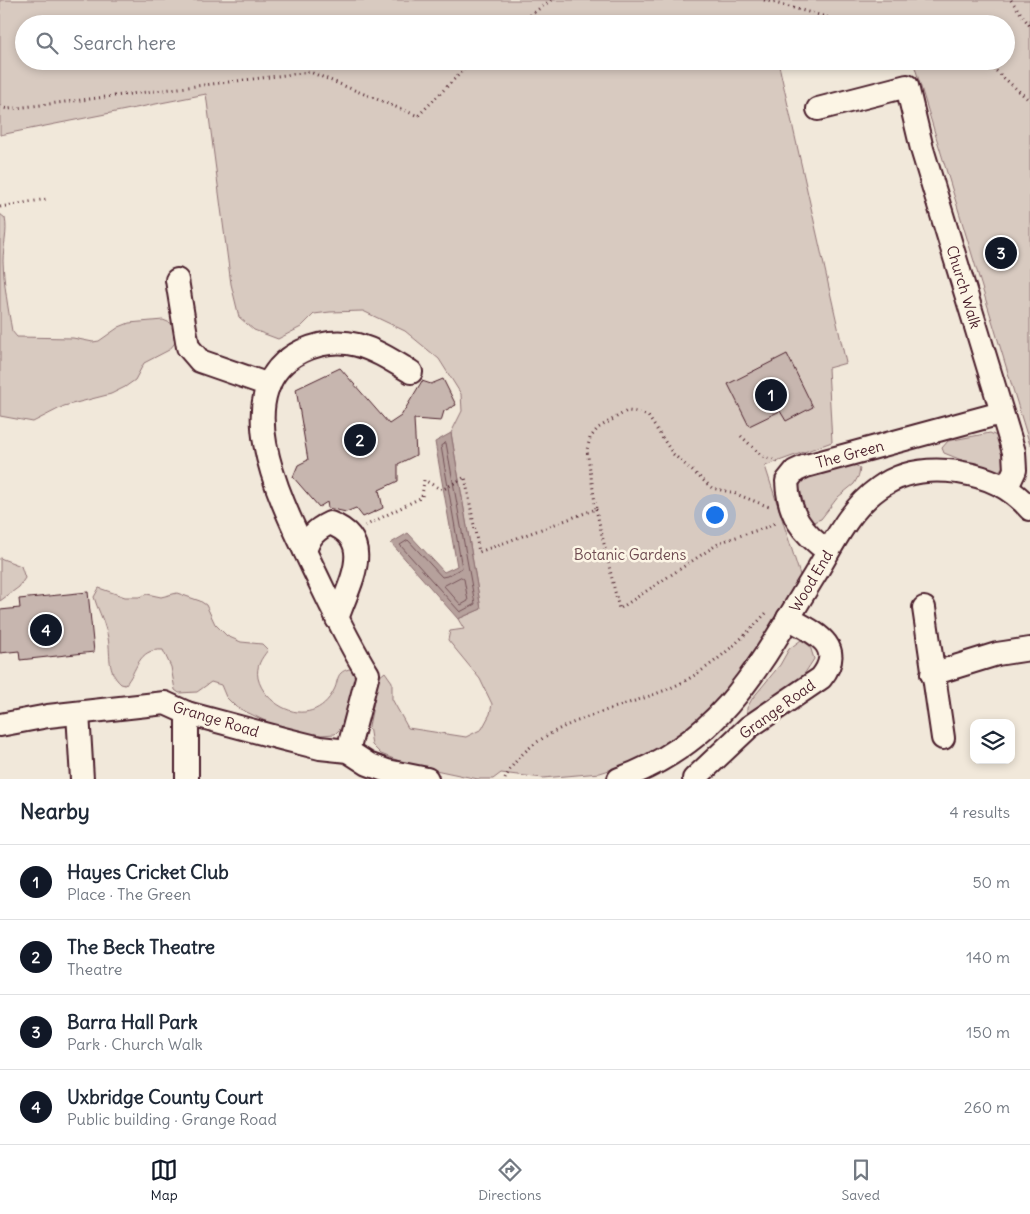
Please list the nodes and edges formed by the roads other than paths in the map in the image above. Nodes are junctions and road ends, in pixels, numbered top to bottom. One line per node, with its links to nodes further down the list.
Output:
1 (818, 108): 5 (street, Church Walk)
2 (177, 280): 4 (street)
3 (411, 372): 4 (street)
4 (269, 385): 8 (street)
5 (1001, 413): 6 (street, Church Walk); 9 (street, The Green)
6 (1007, 487): 7 (street, Wood End); 9 (street, Wood End)
7 (1030, 509)
8 (305, 551): 12 (street); 12 (street)
9 (828, 552): 11 (street, Wood End)
10 (924, 608): 14 (street)
11 (781, 611): 23 (street, Wood End); 24 (street, Grange Road)
12 (338, 619): 19 (street)
13 (1030, 649): 14 (street)
14 (932, 674): 18 (street)
15 (78, 713): 16 (street, Grange Road); 17 (street, Grange Road); 20 (street)
16 (187, 713): 19 (street, Grange Road); 21 (street)
17 (0, 725)
18 (943, 738)
19 (348, 751): 22 (street, Grange Road)
20 (82, 779)
21 (187, 779)
22 (426, 779)
23 (619, 779)
24 (694, 779)

